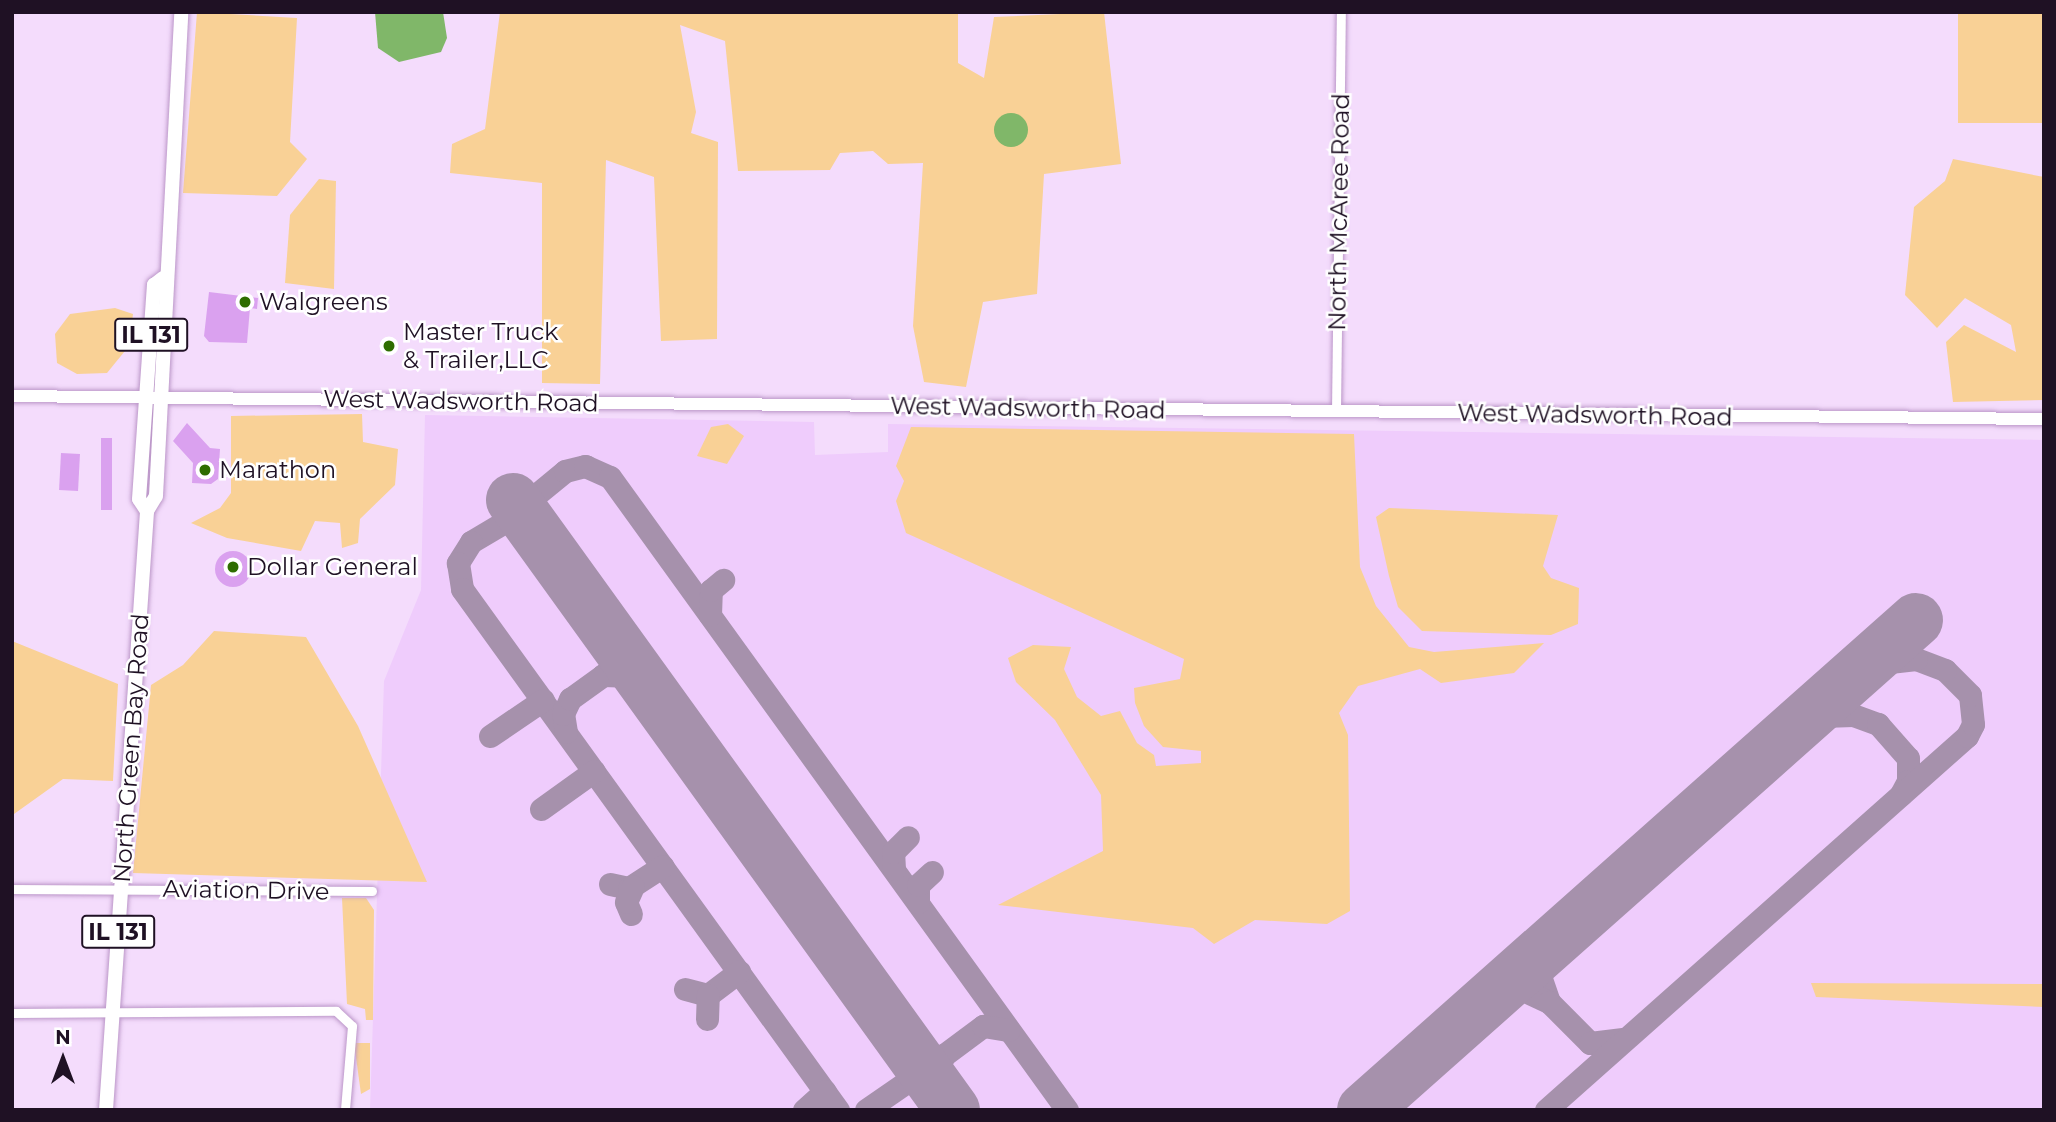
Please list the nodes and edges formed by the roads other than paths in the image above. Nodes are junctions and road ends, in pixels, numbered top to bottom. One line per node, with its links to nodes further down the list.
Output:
1 (181, 12): 3 (main road, North Green Bay Road)
2 (1341, 12): 7 (street, North McAree Road)
3 (163, 278): 5 (main road, North Green Bay Road / IL 131); 6 (main road, North Green Bay Road / IL 131)
4 (12, 396): 5 (main road, West Wadsworth Road)
5 (146, 397): 6 (main road, West Wadsworth Road); 9 (main road, North Green Bay Road / IL 131)
6 (162, 397): 7 (main road, West Wadsworth Road); 9 (main road, North Green Bay Road / IL 131)
7 (1336, 411): 8 (main road, West Wadsworth Road)
8 (2044, 419)
9 (147, 511): 11 (main road, North Green Bay Road / IL 131)
10 (12, 889): 11 (street, Aviation Drive)
11 (121, 889): 12 (street, Aviation Drive); 14 (main road, North Green Bay Road / IL 131)
12 (372, 891)
13 (12, 1013): 14 (street)
14 (113, 1014): 15 (main road, North Green Bay Road / IL 131); 16 (street)
15 (106, 1110)
16 (345, 1110)

